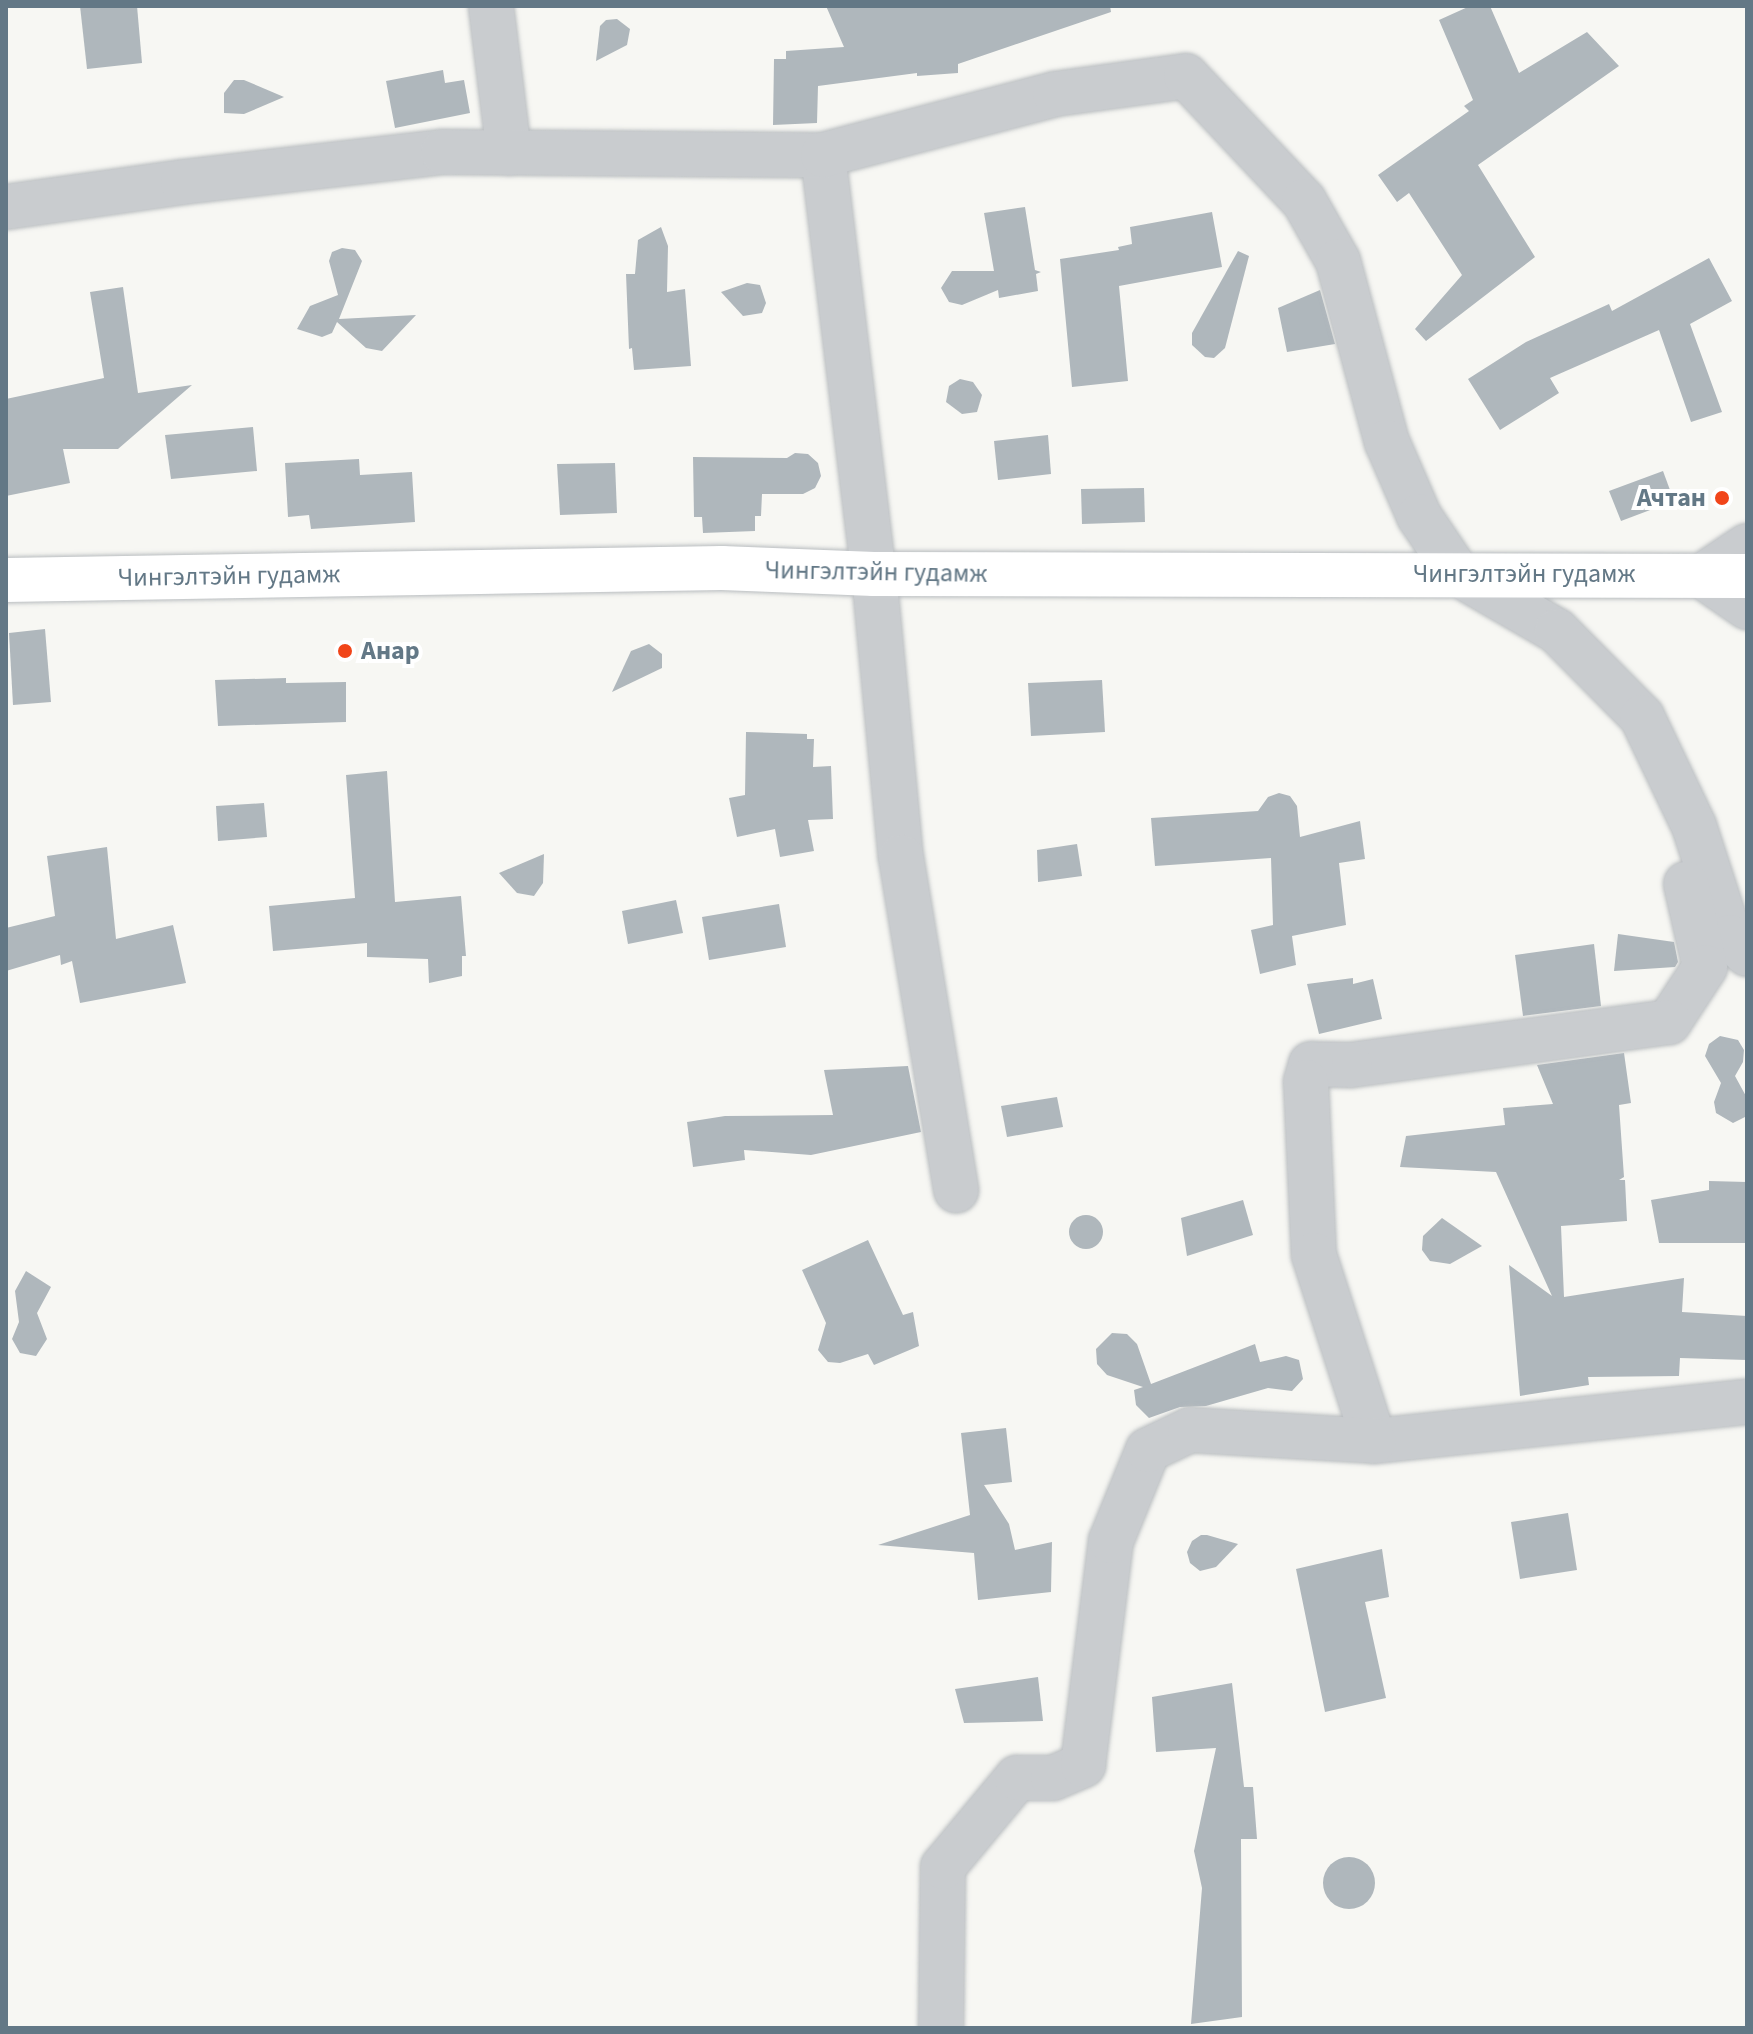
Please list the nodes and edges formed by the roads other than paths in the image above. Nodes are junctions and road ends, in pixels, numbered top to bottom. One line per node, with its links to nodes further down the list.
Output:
1 (491, 6): 2 (street)
2 (509, 153): 3 (street); 4 (street)
3 (823, 155): 6 (street); 7 (street)
4 (6, 207)
5 (1747, 546): 8 (street)
6 (874, 574): 7 (main road, Чингэлтэйн гудамж); 10 (main road, Чингэлтэйн гудамж); 14 (street)
7 (1458, 574): 8 (main road, Чингэлтэйн гудамж); 12 (street)
8 (1702, 576): 9 (main road, Чингэлтэйн гудамж); 11 (street)
9 (1747, 576)
10 (6, 580)
11 (1747, 607)
12 (1694, 826): 13 (street); 16 (street)
13 (1747, 954)
14 (956, 1191)
15 (1747, 1402): 16 (street)
16 (1374, 1441): 17 (street)
17 (941, 2028)

